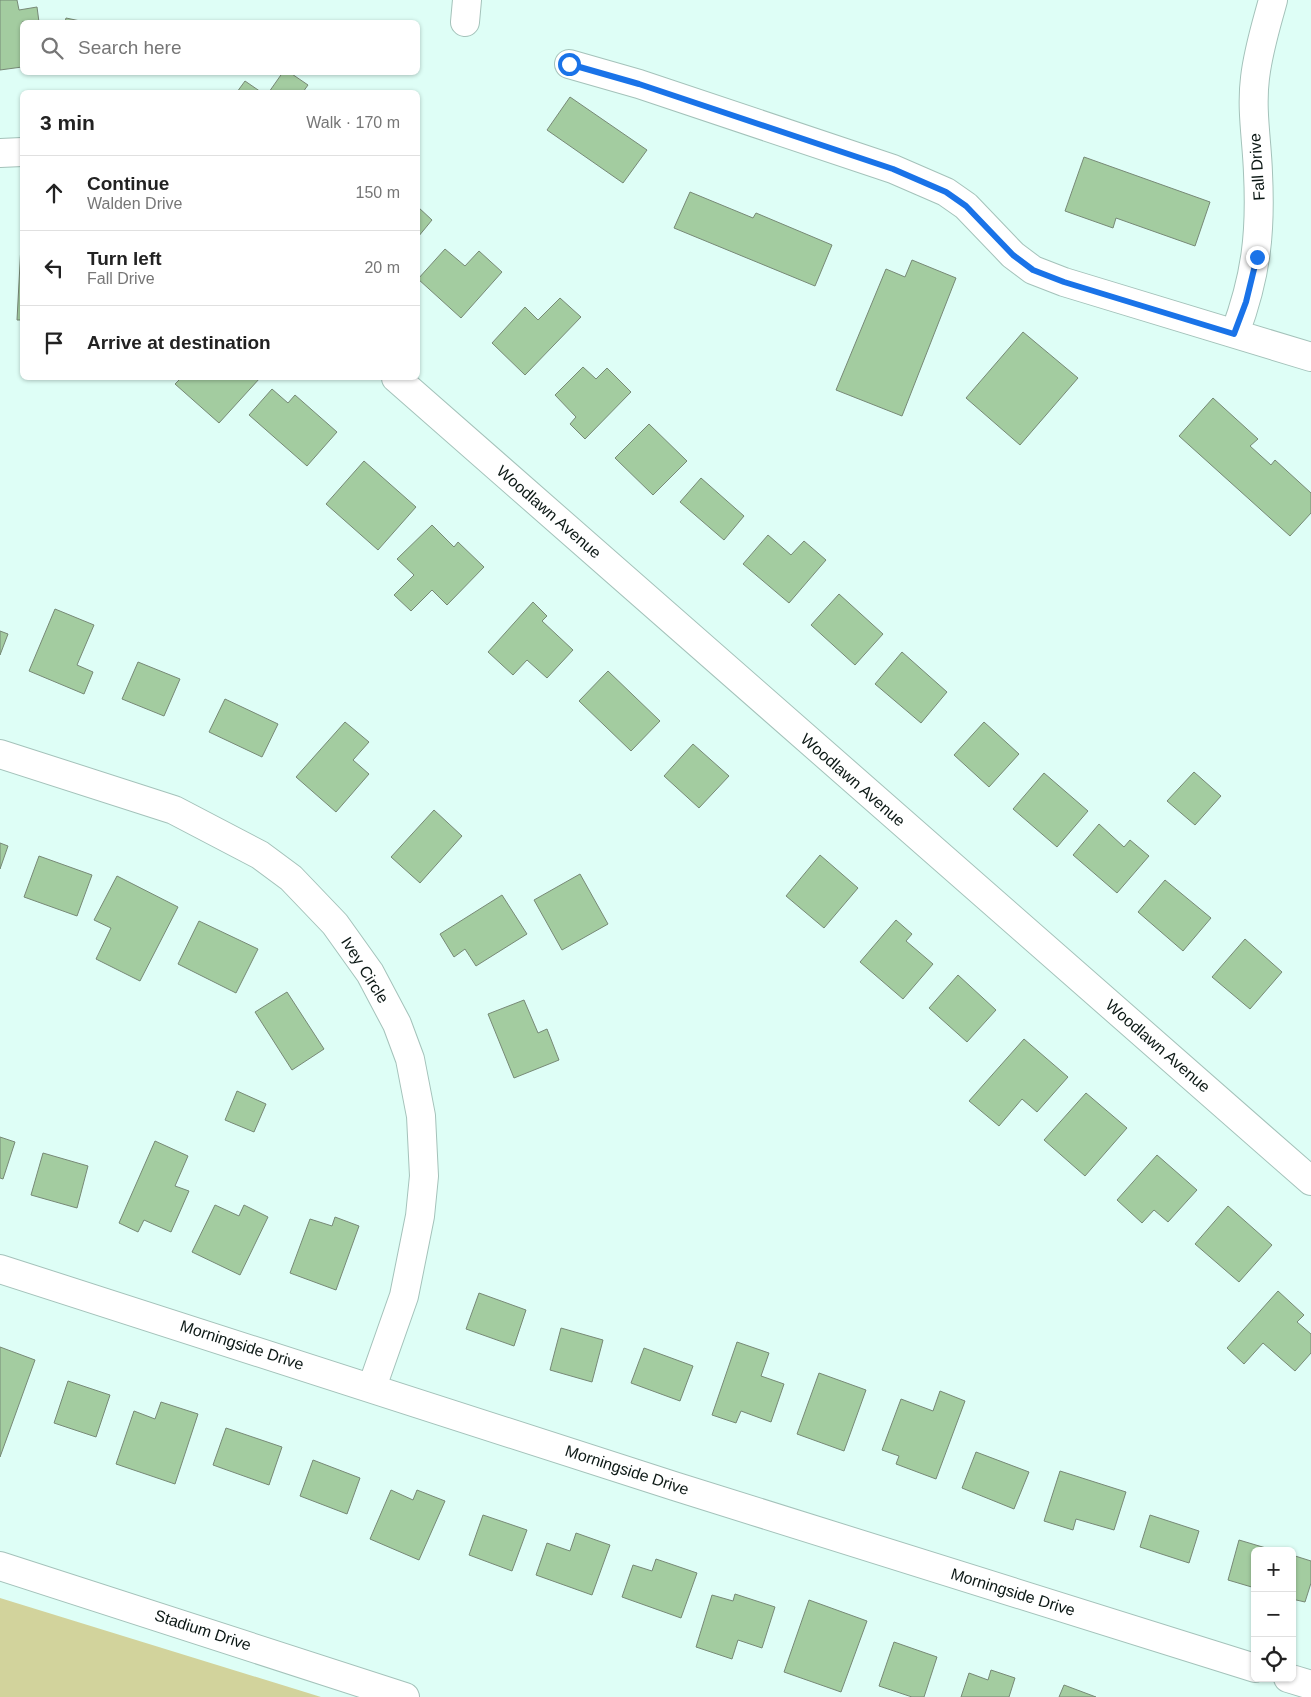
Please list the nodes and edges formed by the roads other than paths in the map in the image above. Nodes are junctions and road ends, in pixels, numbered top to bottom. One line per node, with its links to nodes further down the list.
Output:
1 (1273, 0): 5 (street, Fall Drive)
2 (569, 64): 5 (street)
3 (20, 152): 4 (street)
4 (0, 153)
5 (1234, 334): 6 (street)
6 (1311, 357)
7 (398, 380): 9 (street, Woodlawn Avenue)
8 (0, 754): 11 (street, Ivey Circle)
9 (1311, 1181)
10 (0, 1269): 11 (street, Morningside Drive)
11 (372, 1387): 13 (street, Morningside Drive)
12 (0, 1566): 16 (street, Stadium Drive)
13 (1251, 1667)
14 (1296, 1681): 15 (street)
15 (1311, 1686)
16 (405, 1697)

